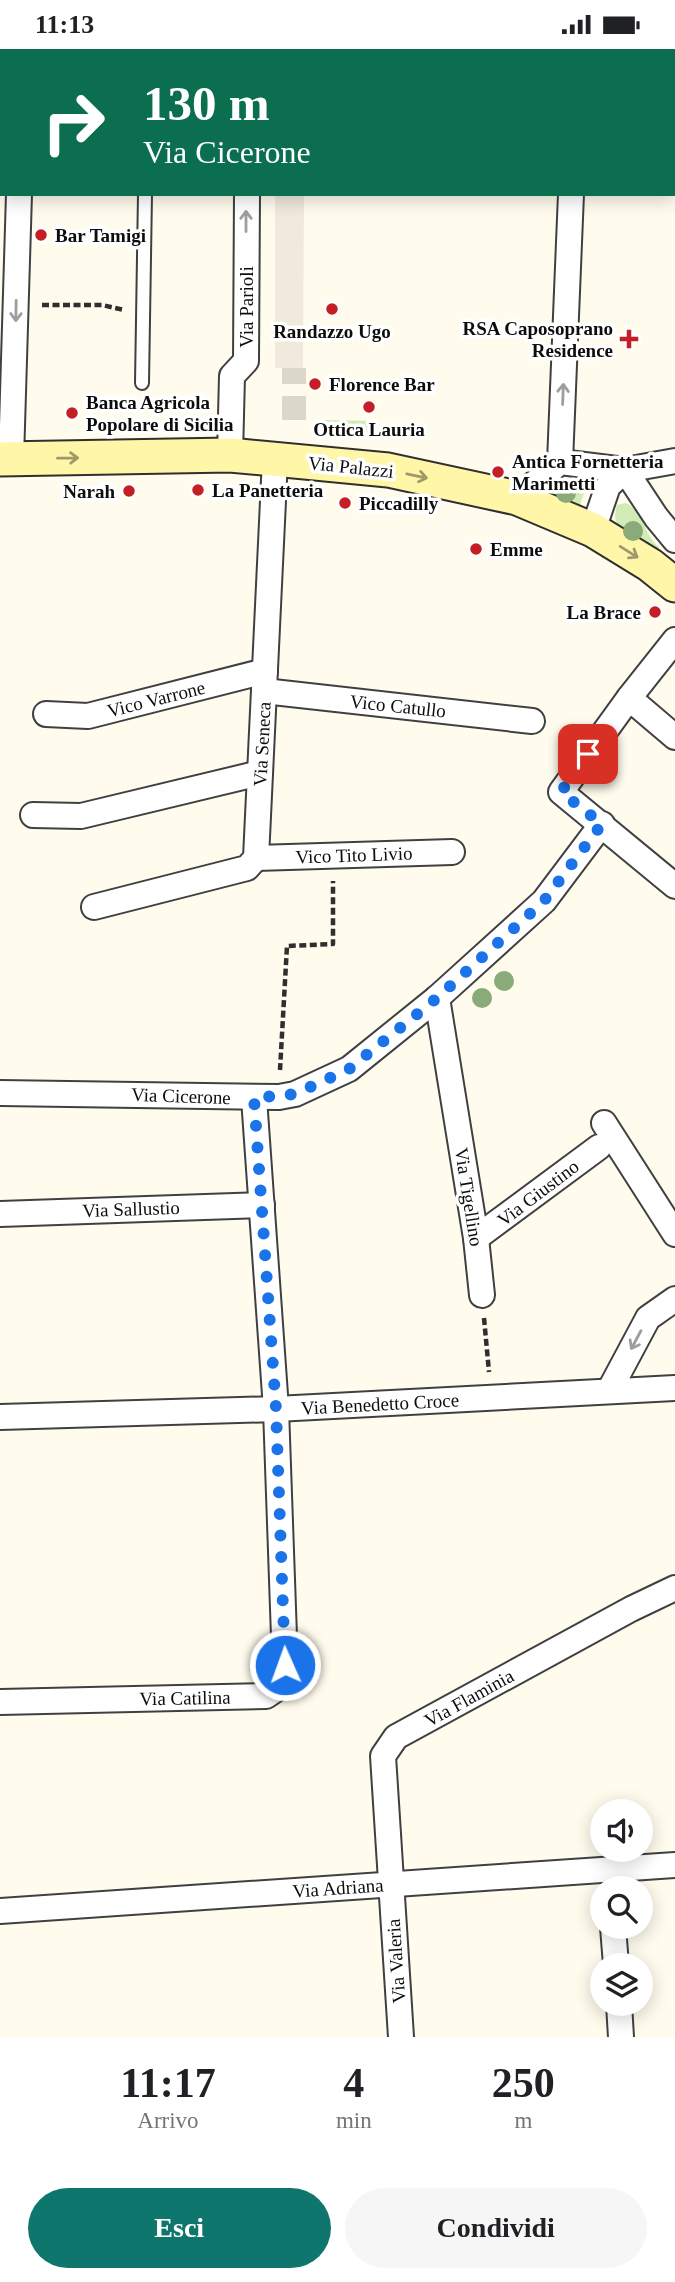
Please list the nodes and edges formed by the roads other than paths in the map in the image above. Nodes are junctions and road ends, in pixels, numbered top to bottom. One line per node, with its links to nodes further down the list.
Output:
1 (19, 196): 5 (street)
2 (145, 196): 6 (lane)
3 (247, 196): 7 (street, Via Parioli, one-way to 3)
4 (571, 196): 11 (street, one-way to 4)
5 (8, 268): 8 (street, one-way to 8)
6 (142, 383)
7 (230, 455): 8 (street, Via Palazzi, one-way to 7); 9 (street, Via Palazzi)
8 (6, 459)
9 (275, 460): 13 (street, Via Palazzi, one-way to 13); 18 (street, Via Seneca)
10 (675, 461): 12 (street)
11 (560, 462): 12 (street); 13 (street)
12 (625, 470): 14 (street); 15 (street)
13 (517, 498): 14 (street, Via Palazzi)
14 (593, 530): 16 (street, Via Palazzi, one-way to 16)
15 (675, 540)
16 (675, 586)
17 (675, 640): 19 (street)
18 (265, 681): 20 (street, Vico Varrone); 21 (street, Vico Catullo); 23 (street, Via Seneca)
19 (629, 698): 22 (street); 25 (street)
20 (46, 714)
21 (532, 721)
22 (675, 737)
23 (260, 773): 24 (street); 27 (street, Via Seneca)
24 (33, 815)
25 (602, 824): 28 (street); 30 (street, Via Cicerone)
26 (452, 852): 27 (street, Vico Tito Livio)
27 (256, 858): 29 (street)
28 (675, 886)
29 (94, 907)
30 (437, 998): 32 (street, Via Cicerone); 38 (street, Via Tigellino)
31 (0, 1093): 32 (street, Via Cicerone)
32 (254, 1098): 35 (street, Via Catilina)
33 (604, 1123): 37 (street)
34 (599, 1147): 38 (street, Via Giustino)
35 (262, 1205): 36 (street, Via Sallustio); 43 (street, Via Catilina)
36 (0, 1214)
37 (675, 1234)
38 (476, 1238): 39 (street, Via Tigellino)
39 (482, 1295)
40 (675, 1299): 42 (street, one-way to 42)
41 (675, 1388): 42 (street, Via Benedetto Croce)
42 (609, 1391): 43 (street, Via Benedetto Croce)
43 (276, 1409): 44 (street, Via Benedetto Croce); 46 (street, Via Catilina)
44 (0, 1417)
45 (675, 1588): 50 (street, Via Flaminia)
46 (0, 1702)
47 (675, 1865): 48 (street, Via Adriana)
48 (624, 1876)
49 (590, 1879): 50 (street, Via Adriana)
50 (391, 1884): 51 (street, Via Adriana); 53 (street, Via Valeria)
51 (0, 1911)
52 (620, 2016): 54 (street)
53 (401, 2037)
54 (621, 2037)

